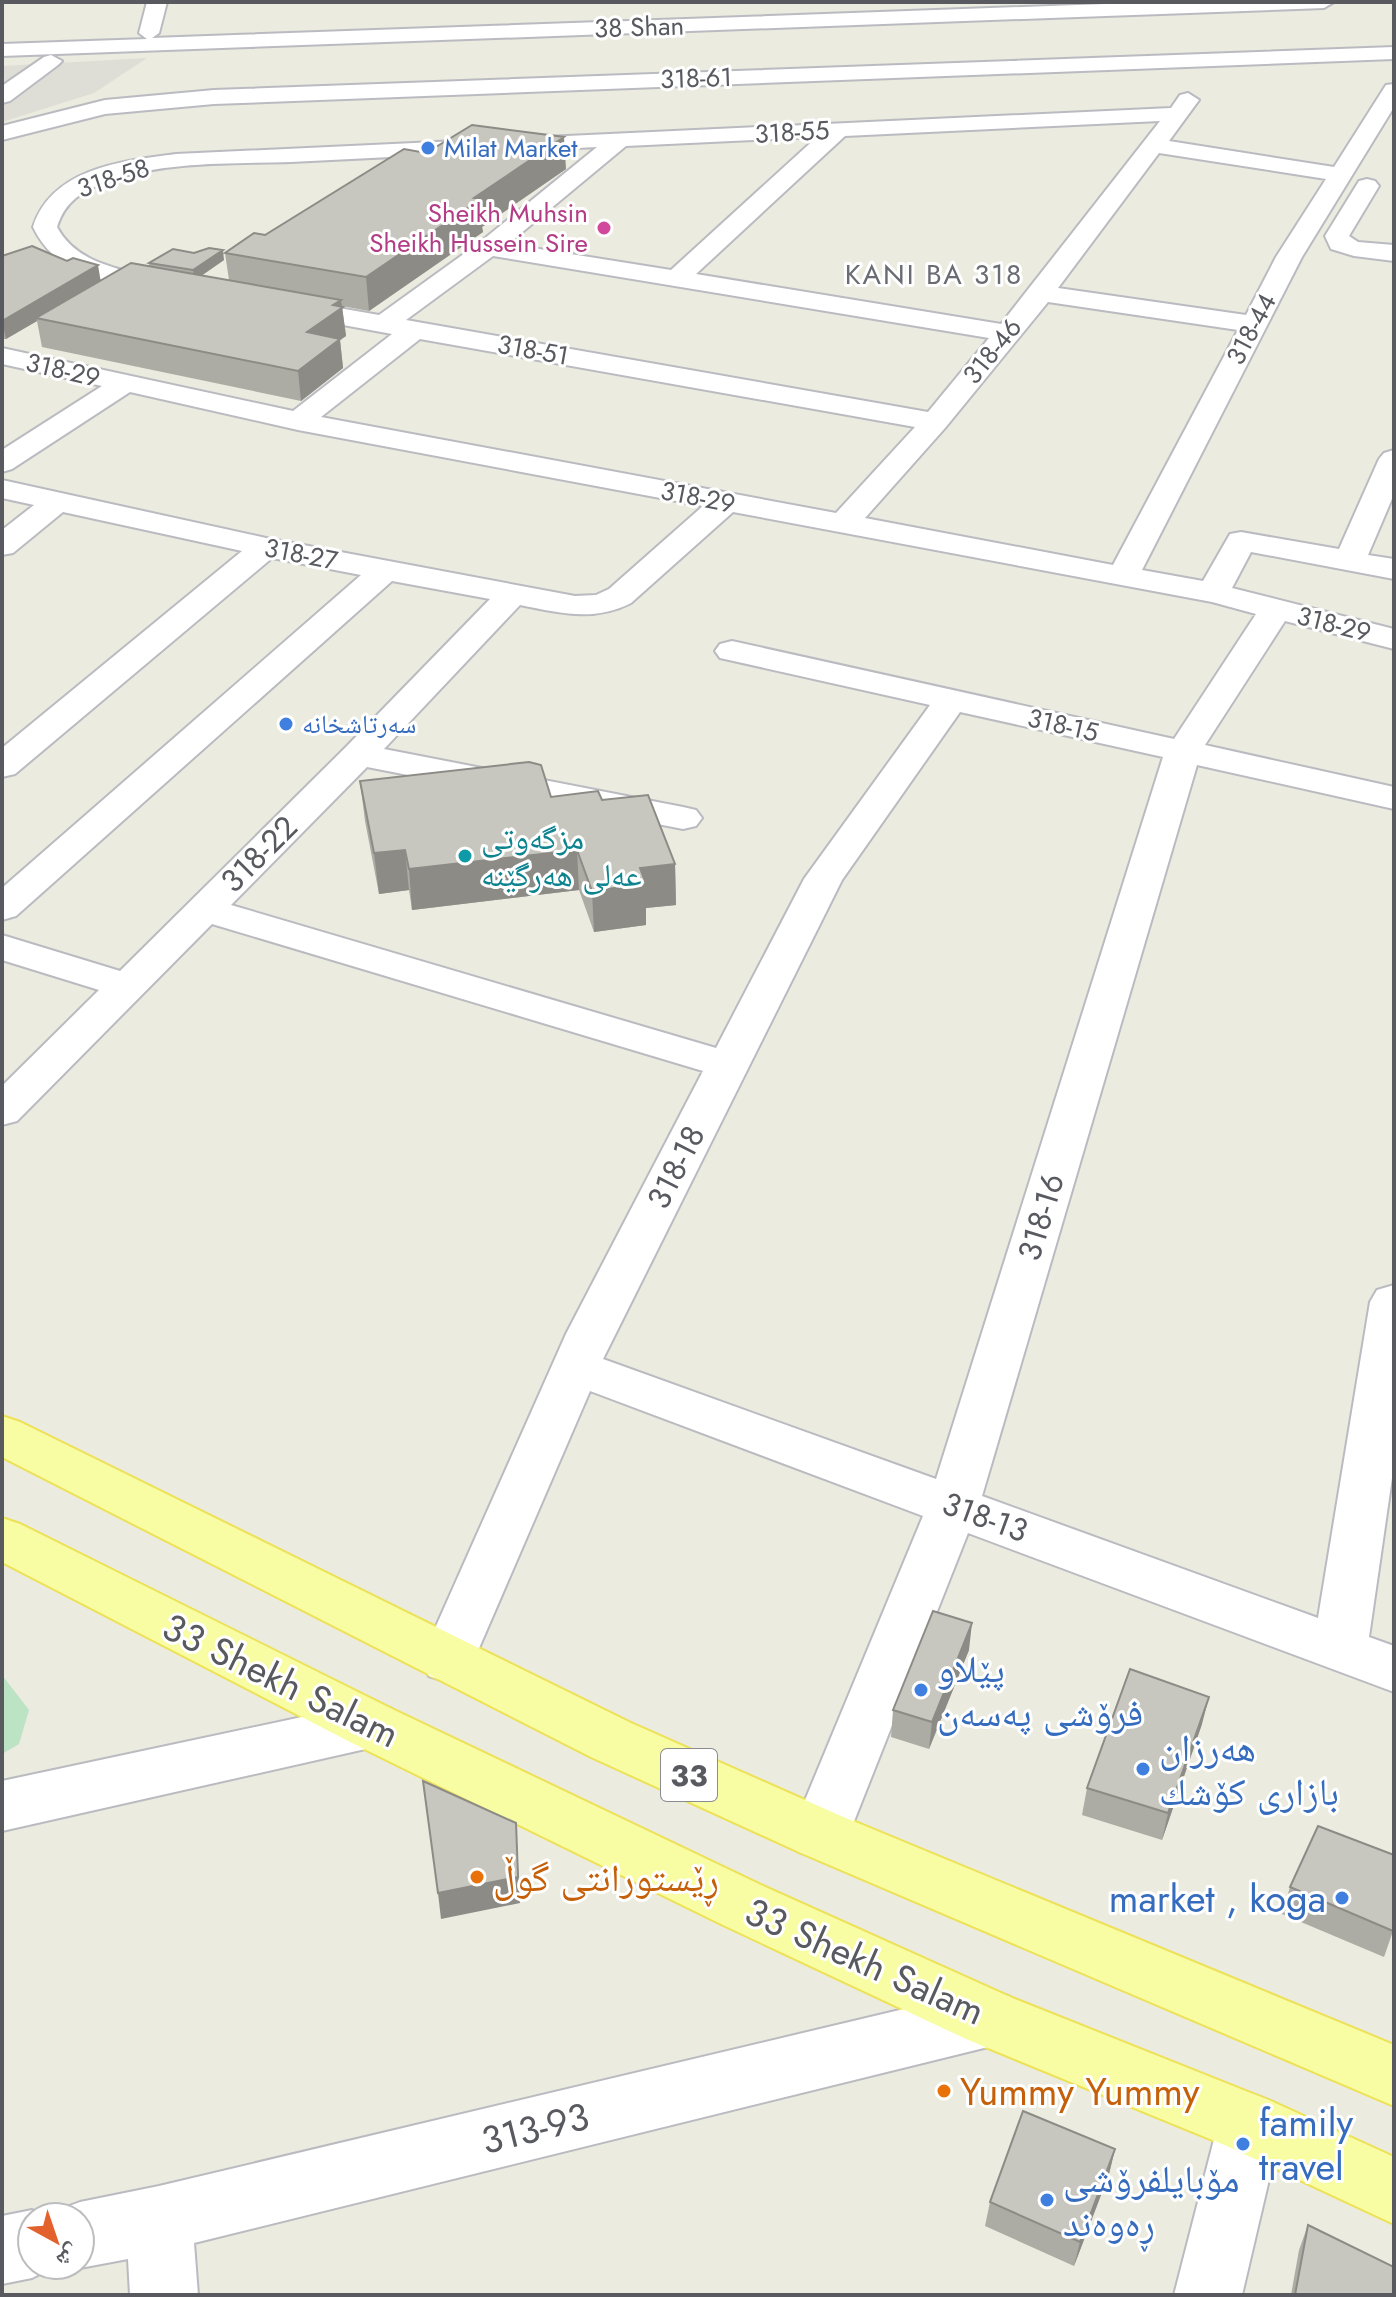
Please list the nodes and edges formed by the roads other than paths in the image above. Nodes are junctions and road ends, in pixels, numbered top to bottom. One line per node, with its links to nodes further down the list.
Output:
1 (157, 2): 7 (street)
2 (1016, 2): 5 (street, 38 Shan)
3 (1324, 2): 4 (street, 38 Shan)
4 (1082, 6): 6 (street, 38 Shan); 15 (street)
5 (697, 8): 7 (street, 38 Shan)
6 (623, 27): 9 (street, 38 Shan); 17 (street)
7 (149, 33): 8 (street, 38 Shan)
8 (2, 38)
9 (333, 38): 10 (street, 38 Shan); 20 (street)
10 (181, 43): 11 (street, 38 Shan); 18 (street)
11 (2, 50)
12 (1394, 53): 13 (street, 318-61)
13 (1223, 58): 15 (street, 318-61); 22 (street, 318-46)
14 (2, 62): 21 (street)
15 (1125, 62): 16 (street, 318-61)
16 (726, 77): 17 (street, 318-61); 25 (street)
17 (641, 80): 20 (street, 318-61)
18 (178, 86): 20 (street, 318-61); 24 (street, 318-61)
19 (1394, 90): 30 (street, 318-44)
20 (340, 92)
21 (2, 96)
22 (1176, 114): 23 (street, 318-55); 27 (street, 318-46)
23 (838, 130): 25 (street, 318-55); 36 (street)
24 (2, 133)
25 (747, 134): 26 (street, 318-55)
26 (621, 139): 28 (street, 318-55); 32 (street)
27 (1153, 145): 30 (street); 39 (street, 318-46)
28 (408, 149): 31 (street); 37 (street, 318-58)
29 (1378, 168): 33 (street)
30 (1342, 175): 34 (street, 318-44)
31 (369, 176)
32 (488, 248): 36 (street); 42 (street)
33 (1394, 253)
34 (1289, 257): 35 (street); 43 (street, 318-44)
35 (1394, 260)
36 (676, 279): 45 (street)
37 (131, 280): 38 (street); 41 (street)
38 (158, 285)
39 (1041, 293): 43 (street); 45 (street, 318-46)
40 (256, 302): 42 (street, 318-51)
41 (79, 311)
42 (384, 324): 44 (street, 318-51)
43 (1253, 324): 61 (street, 318-44)
44 (415, 329): 48 (street); 49 (street, 318-51)
45 (1005, 333): 49 (street, 318-46)
46 (11, 351): 47 (street, 318-29)
47 (124, 384): 48 (street, 318-29); 51 (street)
48 (298, 421): 54 (street, 318-29)
49 (935, 422): 55 (street, 318-46)
50 (1394, 459): 58 (street)
51 (2, 463)
52 (2, 489): 53 (street, 318-27)
53 (56, 502): 56 (street); 57 (street, 318-27)
54 (726, 502): 55 (street, 318-29); 63 (street, 318-27)
55 (843, 524): 61 (street, 318-29)
56 (2, 546)
57 (266, 547): 60 (street, 318-27); 70 (street)
58 (1350, 560): 59 (street); 62 (street)
59 (1394, 569)
60 (384, 571): 63 (street, 318-27); 73 (street)
61 (1123, 576): 62 (street, 318-29)
62 (1213, 593): 64 (street, 318-29)
63 (512, 595): 69 (street, 318-22)
64 (1276, 609): 65 (street, 318-29); 68 (street, 318-16)
65 (1394, 639)
66 (732, 651): 67 (street, 318-15)
67 (951, 700): 68 (street, 318-15); 77 (street, 318-18)
68 (1183, 752): 71 (street, 318-15); 82 (street, 318-16)
69 (359, 755): 72 (street); 74 (street, 318-22)
70 (2, 766)
71 (1394, 798)
72 (683, 818)
73 (2, 908)
74 (204, 909): 76 (street, 318-22); 77 (street)
75 (2, 947): 76 (street)
76 (127, 986): 78 (street, 318-22)
77 (728, 1065): 80 (street, 318-18)
78 (4, 1104)
79 (1394, 1302): 84 (street)
80 (575, 1367): 82 (street, 318-13); 85 (street, 318-18)
81 (2, 1435): 85 (main road, 33)
82 (953, 1506): 84 (street, 318-13); 89 (street, 318-16)
83 (2, 1538): 87 (main road, 33 Shekh Salam)
84 (1340, 1648): 86 (street, 318-13)
85 (448, 1660): 89 (main road, 33)
86 (1394, 1669)
87 (372, 1726): 88 (street); 90 (main road, 33 Shekh Salam)
88 (2, 1806)
89 (820, 1834): 91 (main road, 33)
90 (988, 2018): 92 (main road, 33 Shekh Salam); 94 (street, 313-93)
91 (1394, 2076)
92 (1250, 2124): 93 (main road, 33 Shekh Salam); 97 (street)
93 (1394, 2191)
94 (159, 2219): 95 (street, 313-93); 96 (street)
95 (96, 2232)
96 (164, 2295)
97 (1208, 2295)

